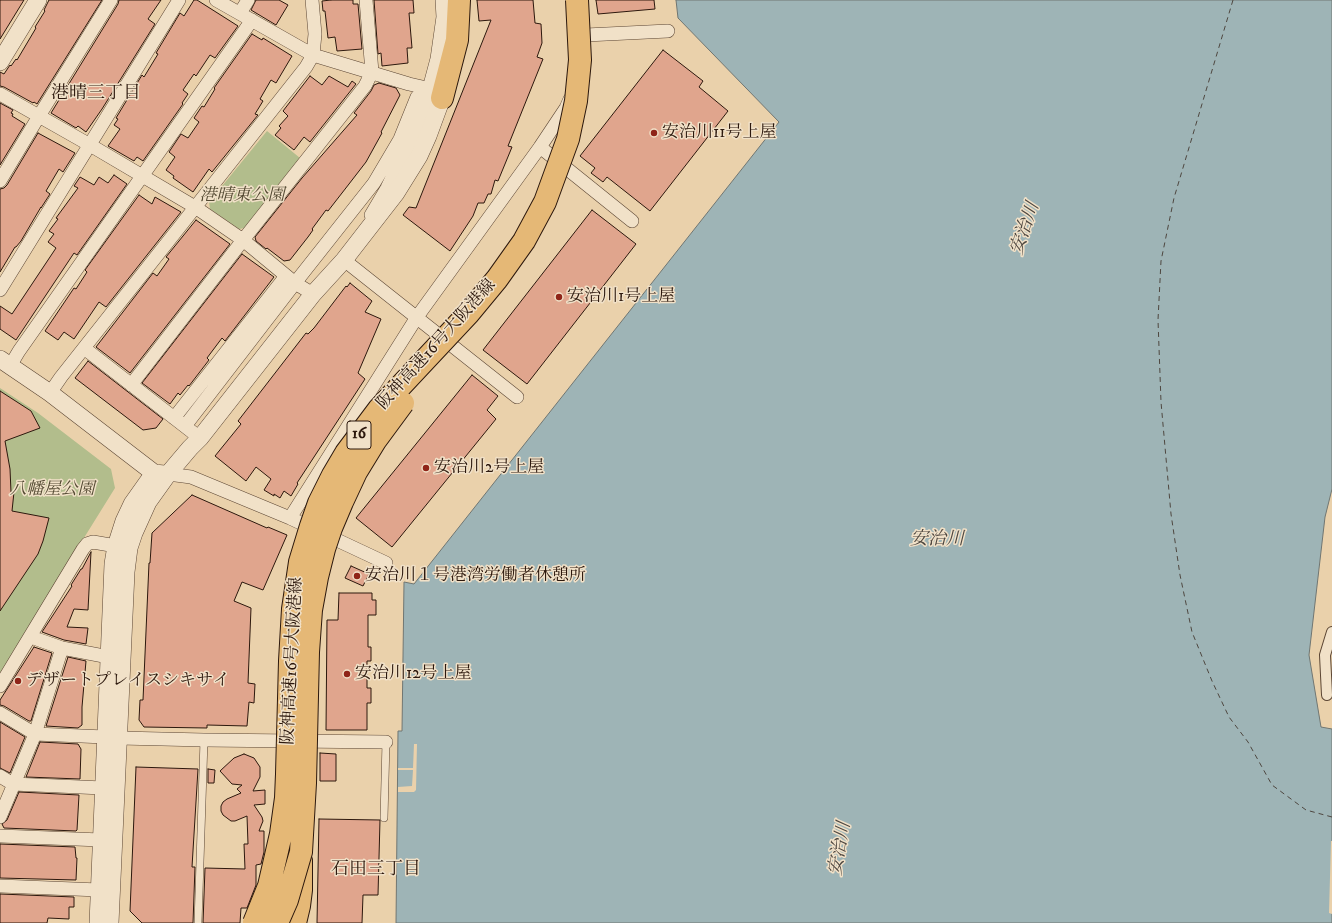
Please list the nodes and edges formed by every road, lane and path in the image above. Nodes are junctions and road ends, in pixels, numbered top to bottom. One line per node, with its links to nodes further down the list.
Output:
1 (38, 0): 18 (street)
2 (111, 0): 22 (street)
3 (179, 0): 23 (street)
4 (216, 0): 13 (street)
5 (248, 0): 13 (street)
6 (312, 0): 17 (street)
7 (366, 0): 19 (street)
8 (444, 0): 21 (street)
9 (458, 0): 21 (highway)
10 (577, 0): 72 (highway, 阪神高速16号大阪港線 / 16, bridge)
11 (582, 0): 16 (street)
12 (585, 0): 66 (highway, 阪神高速16号大阪港線 / 16, bridge)
13 (240, 13): 14 (street)
14 (252, 20): 17 (street); 25 (street)
15 (668, 31): 16 (street)
16 (586, 35): 24 (street)
17 (313, 55): 19 (street); 27 (street)
18 (0, 62)
19 (372, 72): 21 (street); 29 (street)
20 (0, 94): 22 (street)
21 (437, 94): 30 (street); 32 (street)
22 (39, 116): 23 (street); 26 (street)
23 (90, 145): 25 (street); 33 (street)
24 (540, 148): 28 (street); 35 (street)
25 (143, 176): 27 (street); 37 (street)
26 (0, 181)
27 (195, 207): 29 (street); 36 (street)
28 (632, 221)
29 (242, 240): 32 (street); 38 (street)
30 (348, 254): 34 (street); 35 (street)
31 (282, 281): 41 (street)
32 (295, 283): 34 (street); 42 (street)
33 (0, 290)
34 (312, 294): 43 (street)
35 (417, 317): 40 (street); 45 (street)
36 (84, 348): 38 (street); 39 (street)
37 (5, 363): 39 (street)
38 (131, 385): 41 (street)
39 (50, 393): 44 (street)
40 (517, 397)
41 (174, 418): 42 (street)
42 (185, 426): 43 (street)
43 (200, 438): 44 (street)
44 (161, 474): 45 (street); 46 (street); 56 (street)
45 (290, 518): 47 (street)
46 (116, 546): 49 (street); 51 (street)
47 (386, 563)
48 (1332, 632): 53 (street)
49 (31, 637): 50 (street); 52 (street)
50 (62, 648): 51 (street); 55 (street)
51 (109, 657): 56 (street)
52 (0, 686)
53 (1327, 695)
54 (0, 713): 55 (street)
55 (35, 734): 56 (street); 60 (street)
56 (113, 737): 57 (street); 61 (street); 70 (street)
57 (204, 740): 58 (street); 71 (lane)
58 (386, 742): 63 (lane)
59 (0, 776): 60 (street)
60 (13, 784): 61 (street); 62 (street)
61 (103, 788): 65 (street)
62 (0, 817)
63 (384, 818)
64 (0, 836): 65 (street)
65 (101, 840): 68 (street)
66 (301, 852): 73 (highway, 阪神高速16号大阪港線 / 16, bridge); 74 (highway, bridge)
67 (0, 886): 68 (street)
68 (99, 890): 69 (street)
69 (98, 923)
70 (110, 923)
71 (198, 923)
72 (254, 923)
73 (278, 923)
74 (295, 923)

